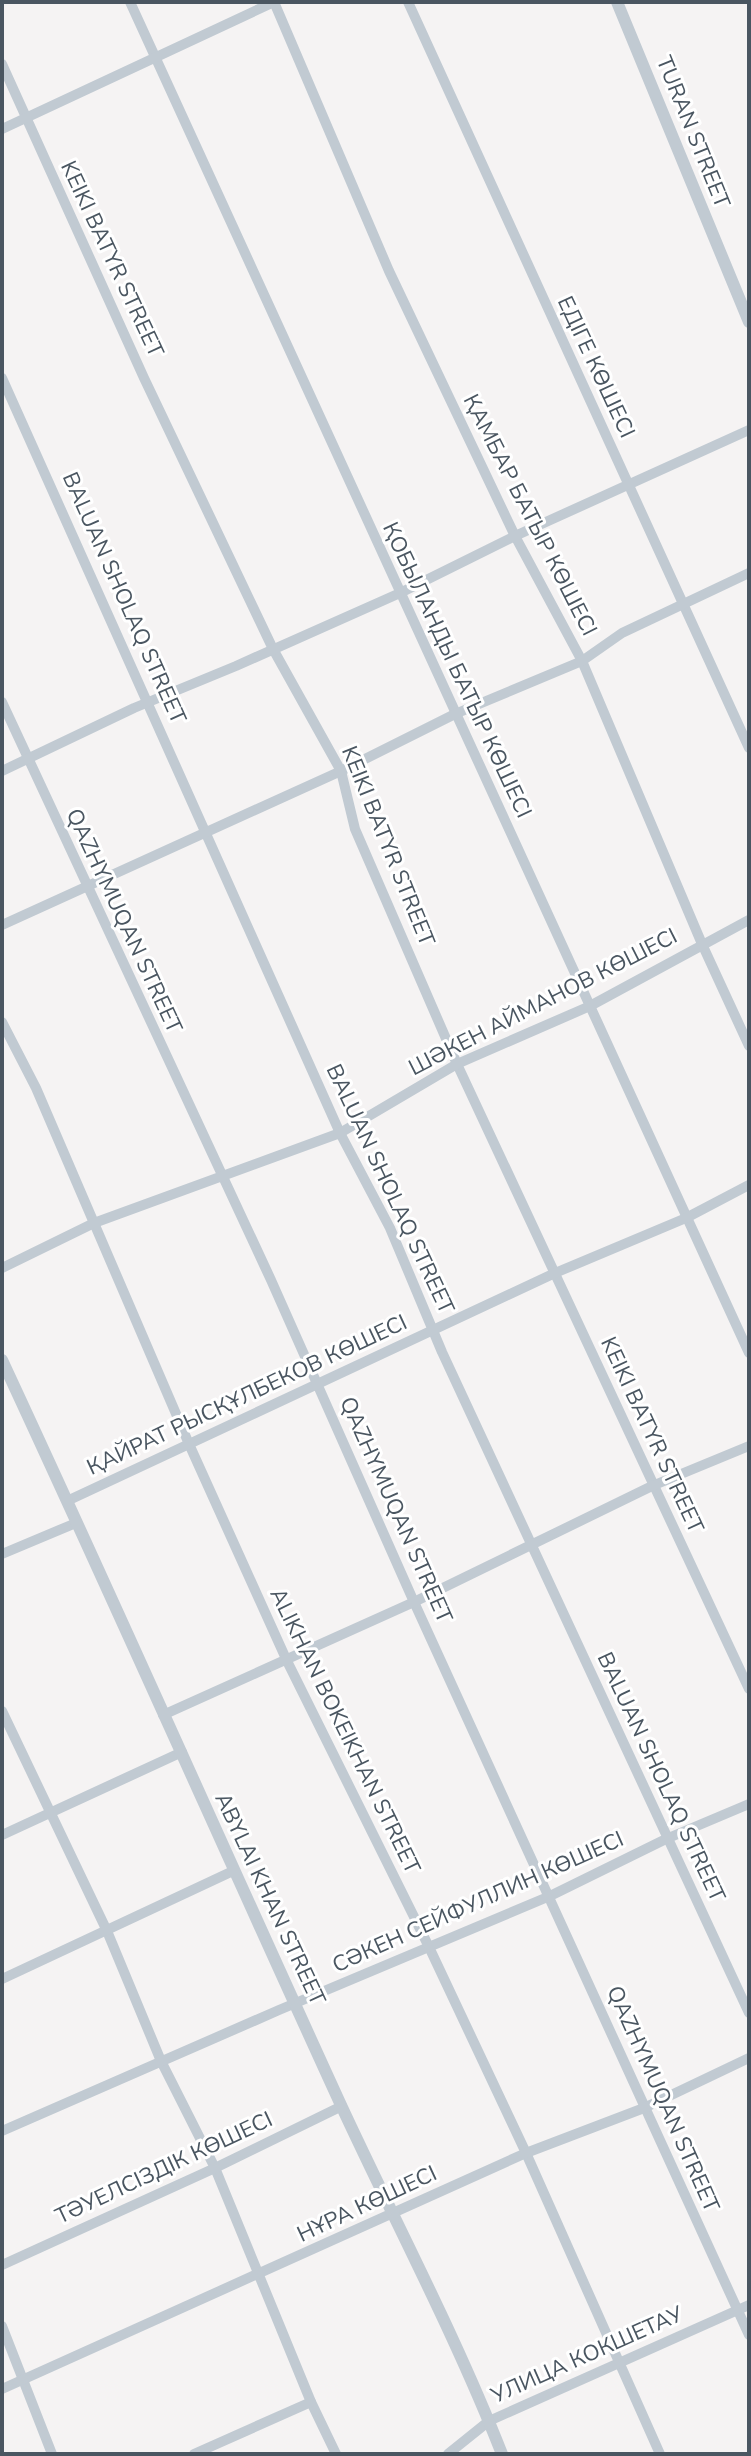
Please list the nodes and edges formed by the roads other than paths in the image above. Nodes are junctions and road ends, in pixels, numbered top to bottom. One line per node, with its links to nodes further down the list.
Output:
1 (130, 2): 5 (street, ҚОБЫЛАНДЫ БАТЫР КӨШЕСІ)
2 (274, 2): 5 (street); 13 (street, ҚАМБАР БАТЫР КӨШЕСІ)
3 (408, 2): 12 (street, ЕДІГЕ КӨШЕСІ)
4 (617, 2): 9 (street, TURAN STREET)
5 (156, 55): 7 (street); 15 (street, ҚОБЫЛАНДЫ БАТЫР КӨШЕСІ)
6 (2, 64): 7 (street, KEIKI BATYR STREET)
7 (26, 119): 8 (street); 17 (street, KEIKI BATYR STREET)
8 (2, 129)
9 (749, 322)
10 (2, 378): 20 (street, BALUAN SHOLAQ STREET)
11 (749, 430): 12 (street)
12 (628, 483): 13 (street); 16 (street, ЕДІГЕ КӨШЕСІ)
13 (515, 536): 15 (street); 18 (street, ҚАМБАР БАТЫР КӨШЕСІ)
14 (749, 573): 16 (street)
15 (400, 593): 17 (street); 21 (street, ҚОБЫЛАНДЫ БАТЫР КӨШЕСІ)
16 (684, 603): 18 (street); 22 (street, ЕДІГЕ КӨШЕСІ)
17 (273, 649): 20 (street); 25 (street, KEIKI BATYR STREET)
18 (582, 661): 21 (street); 30 (street, ҚАМБАР БАТЫР КӨШЕСІ)
19 (2, 702): 23 (street, QAZHYMUQAN STREET)
20 (150, 703): 23 (street); 26 (street, BALUAN SHOLAQ STREET)
21 (455, 714): 25 (street); 31 (street, ҚОБЫЛАНДЫ БАТЫР КӨШЕСІ)
22 (749, 748)
23 (28, 759): 24 (street); 27 (street, QAZHYMUQAN STREET)
24 (2, 771)
25 (341, 771): 26 (street); 34 (street, KEIKI BATYR STREET)
26 (207, 832): 27 (street); 35 (street, BALUAN SHOLAQ STREET)
27 (87, 886): 29 (street); 36 (street, QAZHYMUQAN STREET)
28 (749, 920): 30 (street, ШӘКЕН АЙМАНОВ КӨШЕСІ)
29 (2, 925)
30 (702, 944): 31 (street, ШӘКЕН АЙМАНОВ КӨШЕСІ); 33 (street, ҚАМБАР БАТЫР КӨШЕСІ)
31 (590, 1006): 34 (street, ШӘКЕН АЙМАНОВ КӨШЕСІ); 38 (street, ҚОБЫЛАНДЫ БАТЫР КӨШЕСІ)
32 (2, 1022): 39 (street, ALIKHAN BOKEIKHAN STREET)
33 (749, 1046)
34 (457, 1064): 35 (street, ШӘКЕН АЙМАНОВ КӨШЕСІ); 41 (street, KEIKI BATYR STREET)
35 (340, 1133): 36 (street, ШӘКЕН АЙМАНОВ КӨШЕСІ); 42 (street, BALUAN SHOLAQ STREET)
36 (221, 1177): 39 (street, ШӘКЕН АЙМАНОВ КӨШЕСІ); 45 (street, QAZHYMUQAN STREET)
37 (749, 1185): 38 (street, ҚАЙРАТ РЫСҚҰЛБЕКОВ КӨШЕСІ)
38 (686, 1218): 41 (street, ҚАЙРАТ РЫСҚҰЛБЕКОВ КӨШЕСІ); 43 (street, ҚОБЫЛАНДЫ БАТЫР КӨШЕСІ)
39 (94, 1223): 40 (street, ШӘКЕН АЙМАНОВ КӨШЕСІ); 46 (street, ALIKHAN BOKEIKHAN STREET)
40 (2, 1268)
41 (555, 1273): 42 (street, ҚАЙРАТ РЫСҚҰЛБЕКОВ КӨШЕСІ); 48 (street, KEIKI BATYR STREET)
42 (433, 1330): 45 (street, ҚАЙРАТ РЫСҚҰЛБЕКОВ КӨШЕСІ); 51 (street, BALUAN SHOLAQ STREET)
43 (749, 1353)
44 (2, 1360): 49 (street, ABYLAI KHAN STREET)
45 (318, 1384): 46 (street, ҚАЙРАТ РЫСҚҰЛБЕКОВ КӨШЕСІ); 53 (street, QAZHYMUQAN STREET)
46 (189, 1444): 49 (street, ҚАЙРАТ РЫСҚҰЛБЕКОВ КӨШЕСІ); 54 (street, ALIKHAN BOKEIKHAN STREET)
47 (749, 1446): 48 (street)
48 (652, 1486): 51 (street); 55 (street, KEIKI BATYR STREET)
49 (67, 1501): 50 (street, ABYLAI KHAN STREET)
50 (76, 1523): 52 (street); 57 (street, ABYLAI KHAN STREET)
51 (533, 1545): 53 (street); 62 (street, BALUAN SHOLAQ STREET)
52 (2, 1554)
53 (414, 1602): 54 (street); 64 (street, QAZHYMUQAN STREET)
54 (287, 1661): 57 (street); 66 (street, ALIKHAN BOKEIKHAN STREET)
55 (749, 1689)
56 (2, 1711): 60 (street)
57 (163, 1715): 58 (street, ABYLAI KHAN STREET)
58 (182, 1752): 60 (street); 63 (street, ABYLAI KHAN STREET)
59 (749, 1804): 62 (street, СӘКЕН СЕЙФУЛЛИН КӨШЕСІ)
60 (50, 1813): 61 (street); 65 (street)
61 (2, 1835)
62 (666, 1839): 64 (street, СӘКЕН СЕЙФУЛЛИН КӨШЕСІ); 69 (street, BALUAN SHOLAQ STREET)
63 (233, 1871): 65 (street); 68 (street, ABYLAI KHAN STREET)
64 (550, 1896): 66 (street, СӘКЕН СЕЙФУЛЛИН КӨШЕСІ); 73 (street, QAZHYMUQAN STREET)
65 (107, 1931): 67 (street); 71 (street)
66 (429, 1947): 68 (street, СӘКЕН СЕЙФУЛЛИН КӨШЕСІ); 75 (street, ALIKHAN BOKEIKHAN STREET)
67 (2, 1979)
68 (295, 2003): 71 (street, СӘКЕН СЕЙФУЛЛИН КӨШЕСІ); 72 (street, ABYLAI KHAN STREET)
69 (749, 2013)
70 (749, 2058): 73 (street, НҰРА КӨШЕСІ)
71 (161, 2061): 74 (street, СӘКЕН СЕЙФУЛЛИН КӨШЕСІ); 76 (street)
72 (342, 2106): 76 (street, ТӘУЕЛСІЗДІК КӨШЕСІ); 77 (street, ABYLAI KHAN STREET)
73 (644, 2108): 75 (street, НҰРА КӨШЕСІ); 81 (street, QAZHYMUQAN STREET)
74 (2, 2131)
75 (526, 2153): 77 (street, НҰРА КӨШЕСІ); 84 (street, ALIKHAN BOKEIKHAN STREET)
76 (215, 2168): 78 (street, ТӘУЕЛСІЗДІК КӨШЕСІ); 79 (street)
77 (394, 2214): 79 (street, НҰРА КӨШЕСІ); 88 (street, ABYLAI KHAN STREET)
78 (2, 2265)
79 (260, 2275): 85 (street, НҰРА КӨШЕСІ); 87 (street)
80 (749, 2305): 81 (street, УЛИЦА КОКШЕТАУ)
81 (738, 2310): 83 (street, QAZHYMUQAN STREET); 84 (street, УЛИЦА КОКШЕТАУ)
82 (2, 2326): 85 (street)
83 (749, 2335)
84 (621, 2363): 88 (street, УЛИЦА КОКШЕТАУ); 94 (street, ALIKHAN BOKEIKHAN STREET)
85 (21, 2381): 86 (street, НҰРА КӨШЕСІ); 89 (street)
86 (2, 2389)
87 (311, 2402): 90 (street); 91 (street)
88 (489, 2421): 92 (street, УЛИЦА КОКШЕТАУ); 93 (street, ABYLAI KHAN STREET)
89 (52, 2454)
90 (194, 2454)
91 (336, 2454)
92 (448, 2454)
93 (502, 2454)
94 (660, 2454)

